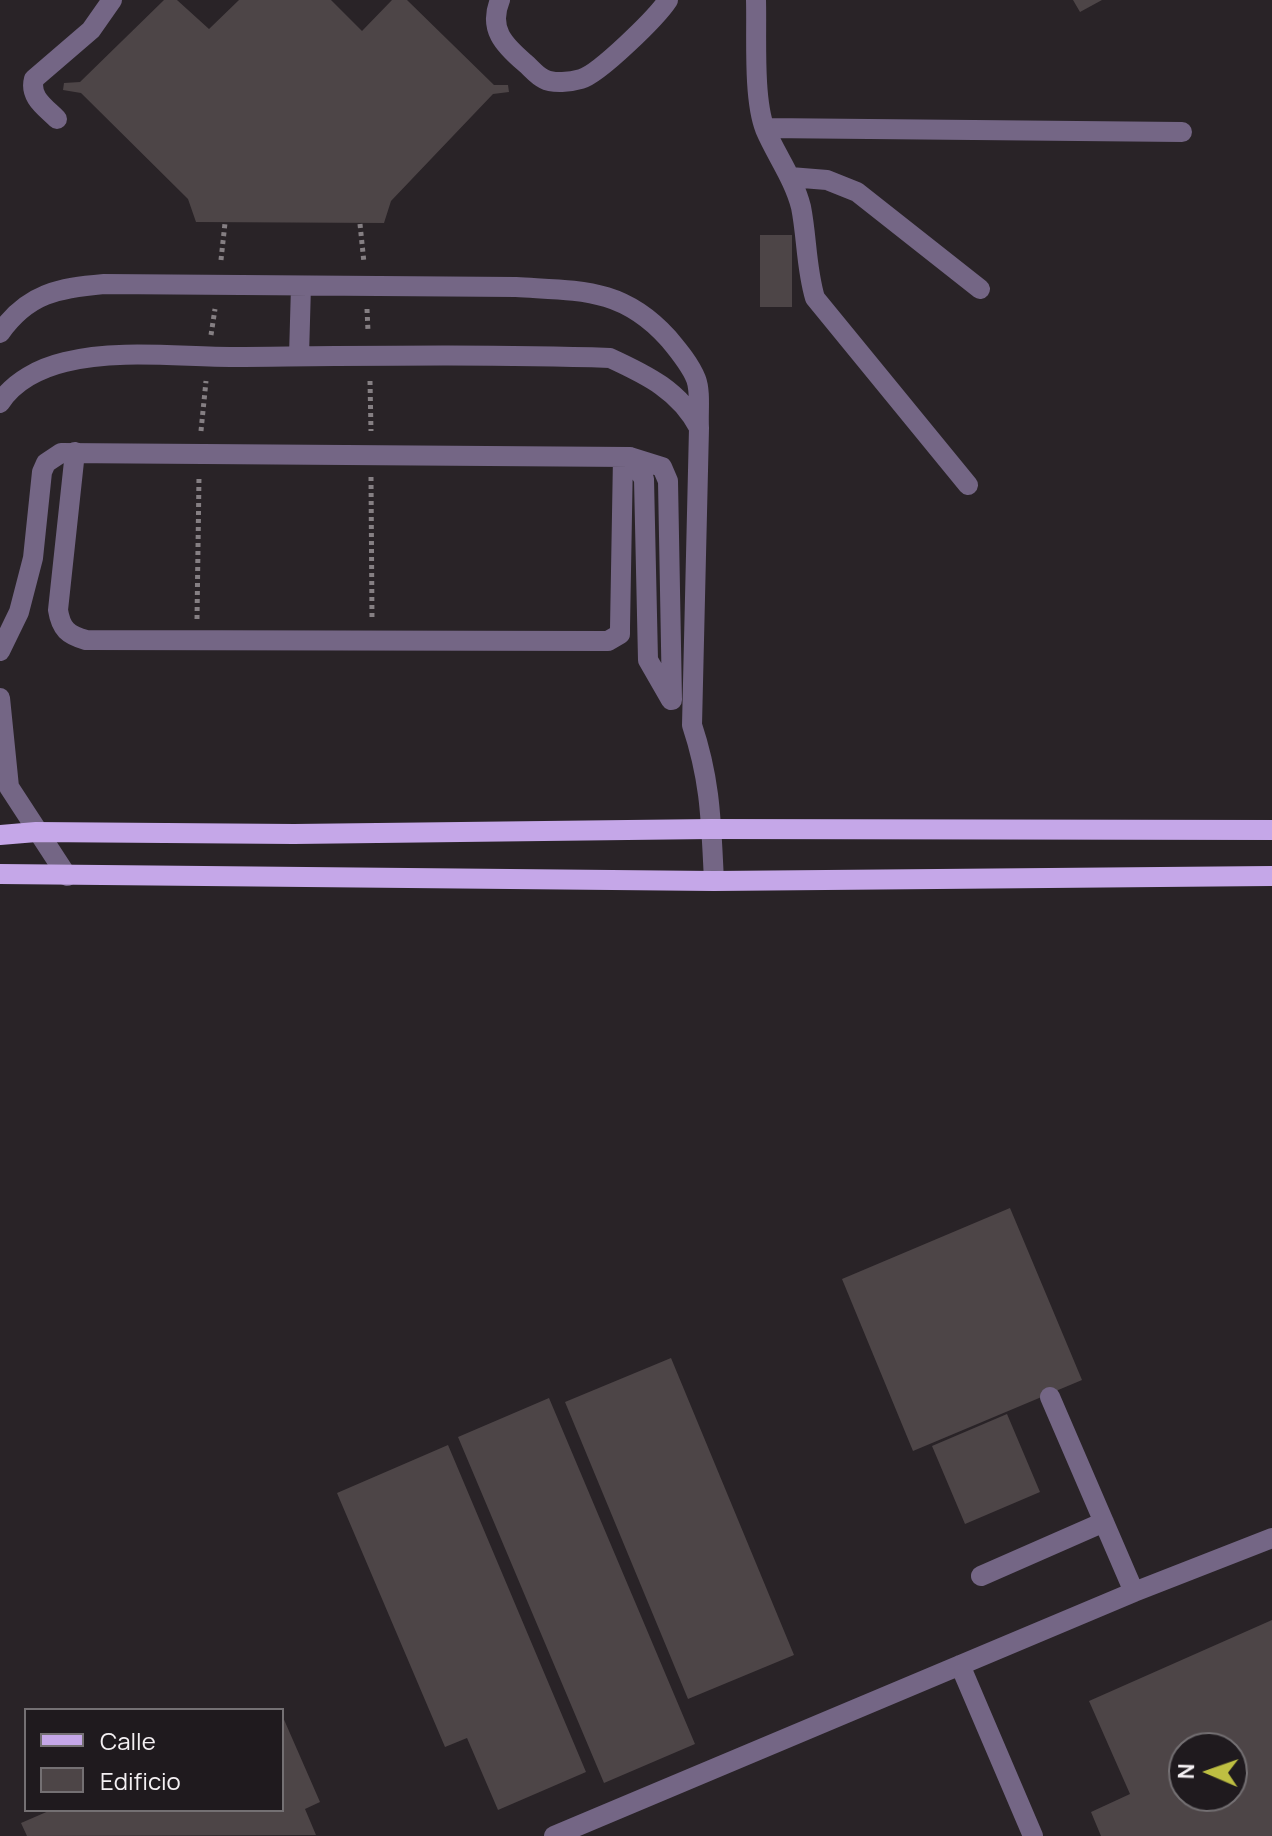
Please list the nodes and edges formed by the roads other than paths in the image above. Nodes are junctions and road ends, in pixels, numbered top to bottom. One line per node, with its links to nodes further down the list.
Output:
1 (112, 0): 5 (lane)
2 (500, 0): 3 (lane)
3 (668, 0)
4 (756, 0): 6 (lane)
5 (57, 119)
6 (765, 128): 7 (lane); 8 (lane)
7 (1182, 132)
8 (790, 177): 10 (lane); 17 (lane)
9 (301, 286): 11 (lane); 12 (lane); 14 (lane)
10 (980, 289)
11 (0, 333)
12 (299, 356): 13 (lane); 14 (lane)
13 (0, 403)
14 (699, 428): 20 (lane)
15 (75, 452): 16 (lane); 16 (lane); 18 (lane)
16 (627, 457): 20 (lane)
17 (968, 485)
18 (0, 651)
19 (0, 698): 21 (lane)
20 (692, 725): 22 (lane)
21 (4, 793): 24 (lane)
22 (711, 829): 23 (main road); 24 (main road); 29 (lane)
23 (1272, 830)
24 (36, 832): 25 (main road); 27 (lane)
25 (0, 835)
26 (0, 874): 27 (main road)
27 (67, 876): 29 (main road)
28 (1272, 876): 29 (main road)
29 (714, 881)
30 (1050, 1397): 31 (lane)
31 (1104, 1522): 33 (lane); 34 (lane)
32 (1272, 1538): 34 (lane)
33 (981, 1576)
34 (1134, 1592): 35 (lane)
35 (960, 1665): 36 (lane); 37 (lane)
36 (554, 1836)
37 (1033, 1836)

